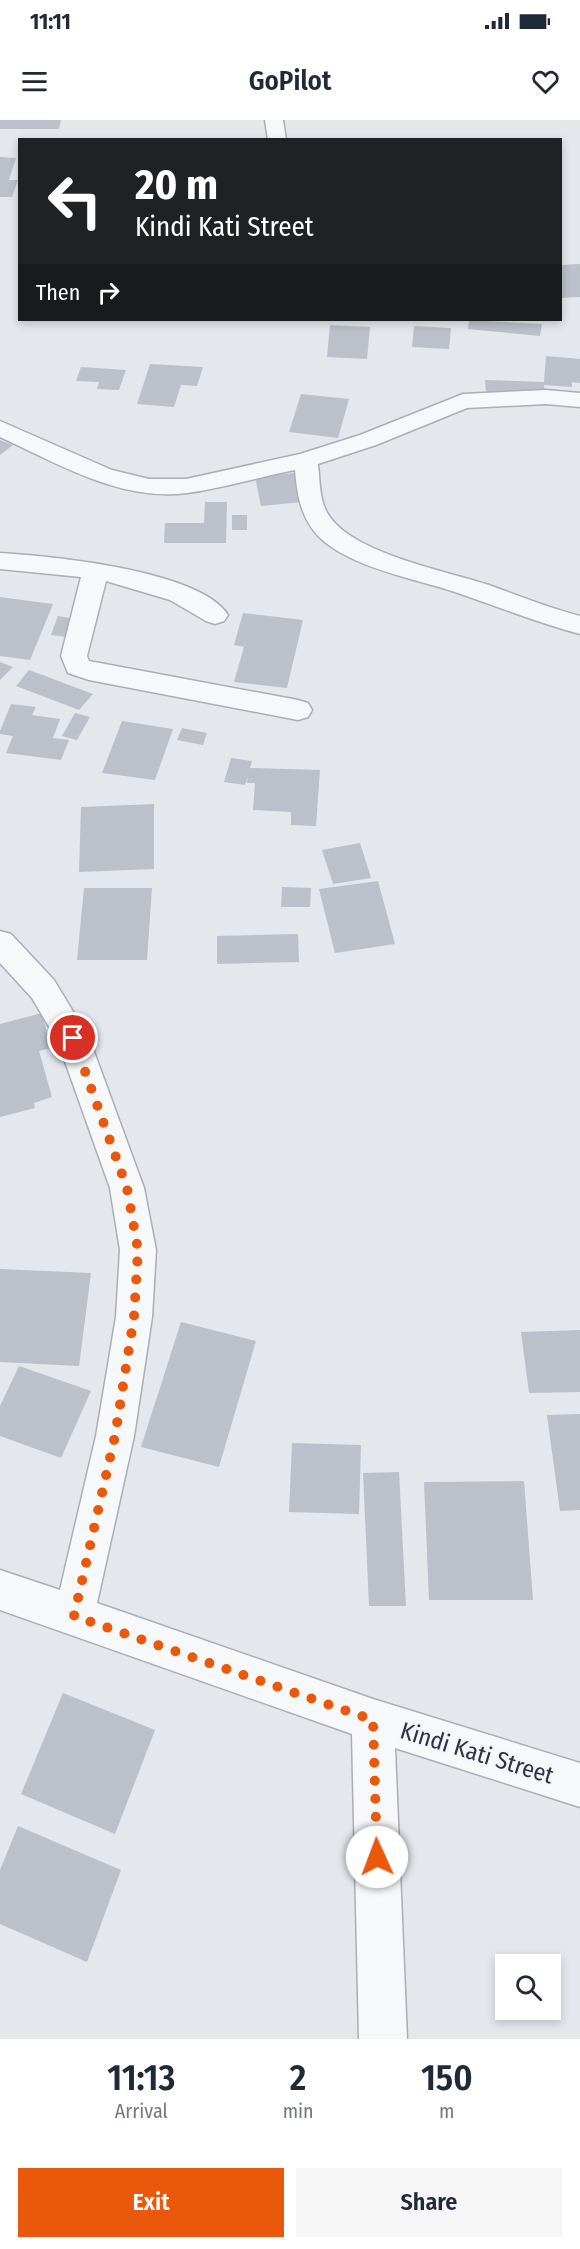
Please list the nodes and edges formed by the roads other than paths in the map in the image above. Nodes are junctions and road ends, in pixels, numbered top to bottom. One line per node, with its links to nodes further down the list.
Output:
1 (274, 120): 2 (street)
2 (277, 138)
3 (580, 400): 5 (street)
4 (0, 428): 5 (street)
5 (306, 460): 9 (street)
6 (0, 561): 7 (street)
7 (95, 572): 8 (street); 10 (street)
8 (215, 615)
9 (580, 625)
10 (298, 710)
11 (0, 943): 13 (street)
12 (0, 1590): 13 (street, Kindi Kati Street)
13 (74, 1616): 14 (street, Kindi Kati Street)
14 (373, 1720): 15 (street, Kindi Kati Street); 16 (street)
15 (580, 1785)
16 (383, 2039)

